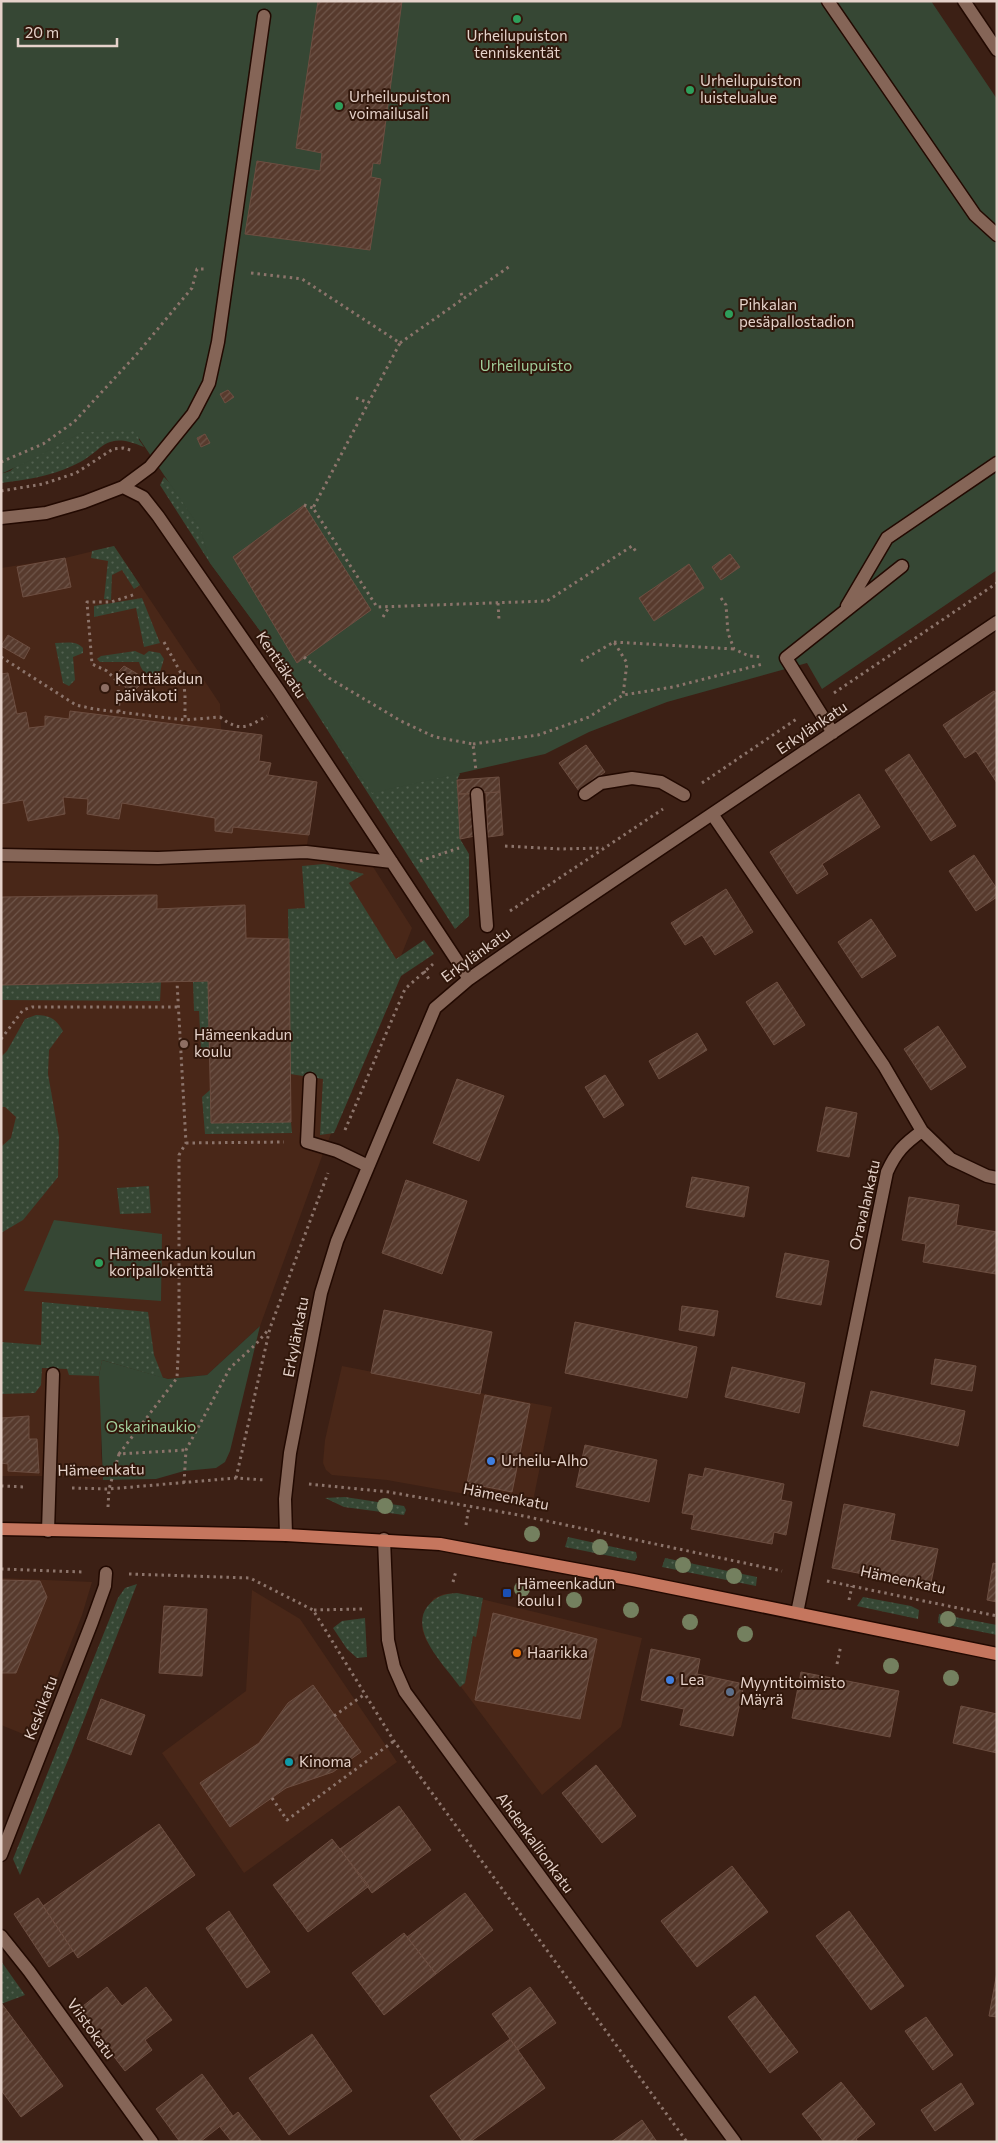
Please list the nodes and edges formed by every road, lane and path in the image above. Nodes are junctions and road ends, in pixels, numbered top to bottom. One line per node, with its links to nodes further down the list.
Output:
1 (828, 1): 5 (street)
2 (964, 1): 4 (street)
3 (264, 16): 7 (street)
4 (997, 50)
5 (997, 235)
6 (510, 266): 9 (path)
7 (228, 271): 10 (path); 13 (path); 15 (street)
8 (461, 293): 9 (path)
9 (463, 299): 10 (path)
10 (400, 343): 12 (path)
11 (356, 398): 12 (path)
12 (368, 403): 19 (path)
13 (1, 462)
14 (997, 463): 28 (street)
15 (150, 467): 16 (street); 17 (path)
16 (123, 487): 20 (street); 40 (street, Kenttäkatu)
17 (1, 491)
18 (304, 505): 19 (path)
19 (313, 508): 27 (path)
20 (1, 518)
21 (637, 553): 26 (path)
22 (902, 566): 28 (street)
23 (997, 583): 41 (path)
24 (136, 594): 42 (path)
25 (721, 598): 34 (path)
26 (498, 603): 27 (path); 30 (path)
27 (389, 606): 29 (path)
28 (843, 613): 37 (street)
29 (383, 617)
30 (498, 620)
31 (997, 622): 44 (street, Erkylänkatu)
32 (164, 642): 43 (path)
33 (614, 642): 34 (path); 38 (path); 39 (path)
34 (734, 649): 37 (path)
35 (1, 657): 42 (path)
36 (304, 657): 45 (path)
37 (786, 658): 39 (path); 41 (street)
38 (581, 661)
39 (623, 695): 45 (path)
40 (287, 704): 43 (path); 51 (street, Kenttäkatu)
41 (816, 706): 44 (street); 48 (path)
42 (119, 712): 43 (path)
43 (185, 720)
44 (833, 733): 49 (street, Erkylänkatu)
45 (473, 744): 46 (path)
46 (477, 794): 52 (street)
47 (586, 794): 48 (street)
48 (684, 795): 52 (path)
49 (712, 814): 54 (street, Erkylänkatu); 59 (street)
50 (1, 855): 51 (street)
51 (392, 862): 53 (street, Kenttäkatu)
52 (486, 926)
53 (450, 951): 54 (street, Kenttäkatu); 62 (path)
54 (469, 979): 63 (street, Erkylänkatu)
55 (177, 982): 56 (path)
56 (179, 1007): 57 (path); 61 (path)
57 (1, 1039)
58 (310, 1079): 60 (street)
59 (922, 1132): 64 (street); 81 (street, Oravalankatu)
60 (307, 1142): 61 (path); 62 (street)
61 (186, 1143): 68 (path)
62 (336, 1151): 63 (street); 65 (path)
63 (368, 1166): 70 (street, Erkylänkatu)
64 (997, 1178)
65 (270, 1328): 67 (path); 69 (path)
66 (54, 1374): 73 (street)
67 (186, 1450): 68 (path); 71 (path)
68 (119, 1454): 74 (path)
69 (236, 1478): 70 (path, Hämeenkatu); 71 (path, Hämeenkatu)
70 (287, 1482): 77 (street, Erkylänkatu); 81 (path, Hämeenkatu)
71 (184, 1483): 74 (path, Hämeenkatu)
72 (1, 1486): 73 (path, Hämeenkatu)
73 (50, 1488): 74 (path, Hämeenkatu); 76 (street)
74 (109, 1489)
75 (1, 1529): 76 (main road)
76 (48, 1531): 77 (main road)
77 (286, 1535): 78 (main road)
78 (384, 1539): 82 (street, Ahdenkallionkatu); 84 (main road)
79 (1, 1569): 80 (path)
80 (106, 1573): 83 (path); 91 (street, Keskikatu)
81 (804, 1576): 84 (street, Oravalankatu); 85 (path, Hämeenkatu)
82 (386, 1607): 83 (path); 93 (street, Ahdenkallionkatu)
83 (313, 1610): 87 (path)
84 (797, 1613): 86 (main road)
85 (997, 1616)
86 (997, 1654)
87 (365, 1694): 88 (path); 89 (path)
88 (334, 1716)
89 (394, 1741): 90 (path); 95 (path)
90 (272, 1798)
91 (1, 1854)
92 (1, 1936): 94 (street, Viistokatu)
93 (733, 2141)
94 (152, 2142)
95 (687, 2142)

